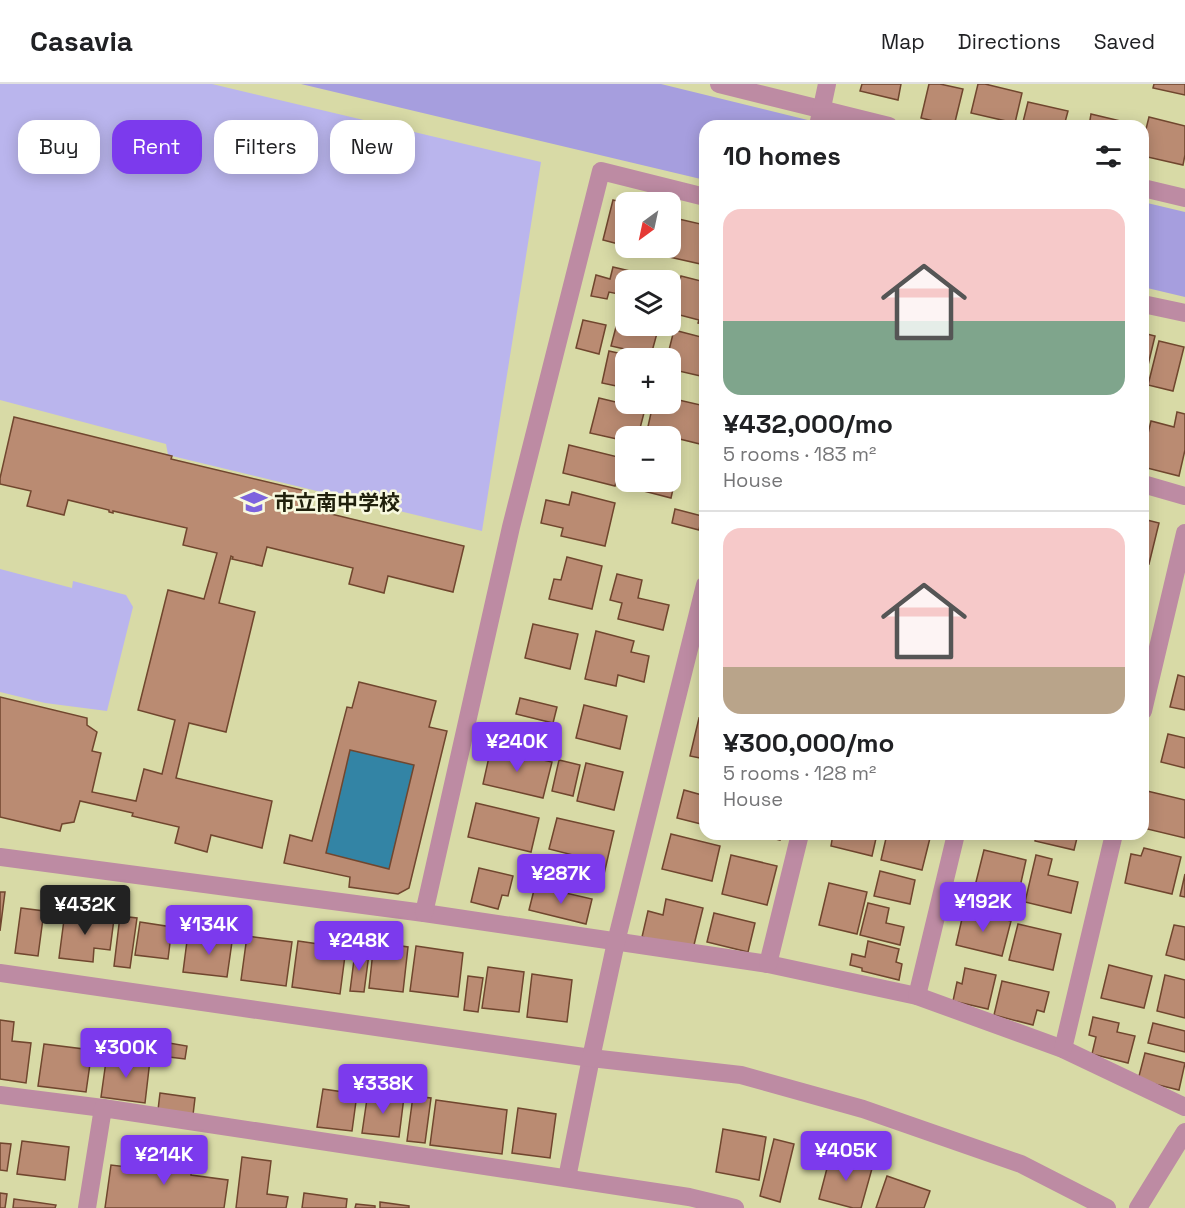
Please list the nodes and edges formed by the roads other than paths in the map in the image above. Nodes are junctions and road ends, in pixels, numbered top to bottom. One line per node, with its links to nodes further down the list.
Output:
1 (719, 84): 3 (street)
2 (827, 84): 3 (street)
3 (820, 118): 4 (street)
4 (838, 120)
5 (1149, 189): 7 (street)
6 (699, 195): 19 (street)
7 (1185, 198)
8 (1149, 305): 9 (street)
9 (1185, 313)
10 (1149, 486): 11 (street)
11 (1185, 496)
12 (1185, 532): 14 (street)
13 (699, 609): 20 (street)
14 (1149, 685)
15 (799, 840): 21 (street)
16 (955, 840): 23 (street)
17 (1113, 840): 24 (street)
18 (0, 857): 19 (street)
19 (424, 913): 20 (street)
20 (616, 942): 21 (street); 25 (street)
21 (768, 964): 23 (street)
22 (0, 973): 25 (street)
23 (917, 996): 24 (street)
24 (1063, 1050): 27 (street)
25 (591, 1058): 30 (street); 33 (street)
26 (0, 1095): 28 (street)
27 (1185, 1107)
28 (103, 1108): 30 (street); 31 (street)
29 (1185, 1132): 34 (street)
30 (567, 1178): 32 (street)
31 (87, 1208)
32 (735, 1208)
33 (1107, 1208)
34 (1138, 1208)

